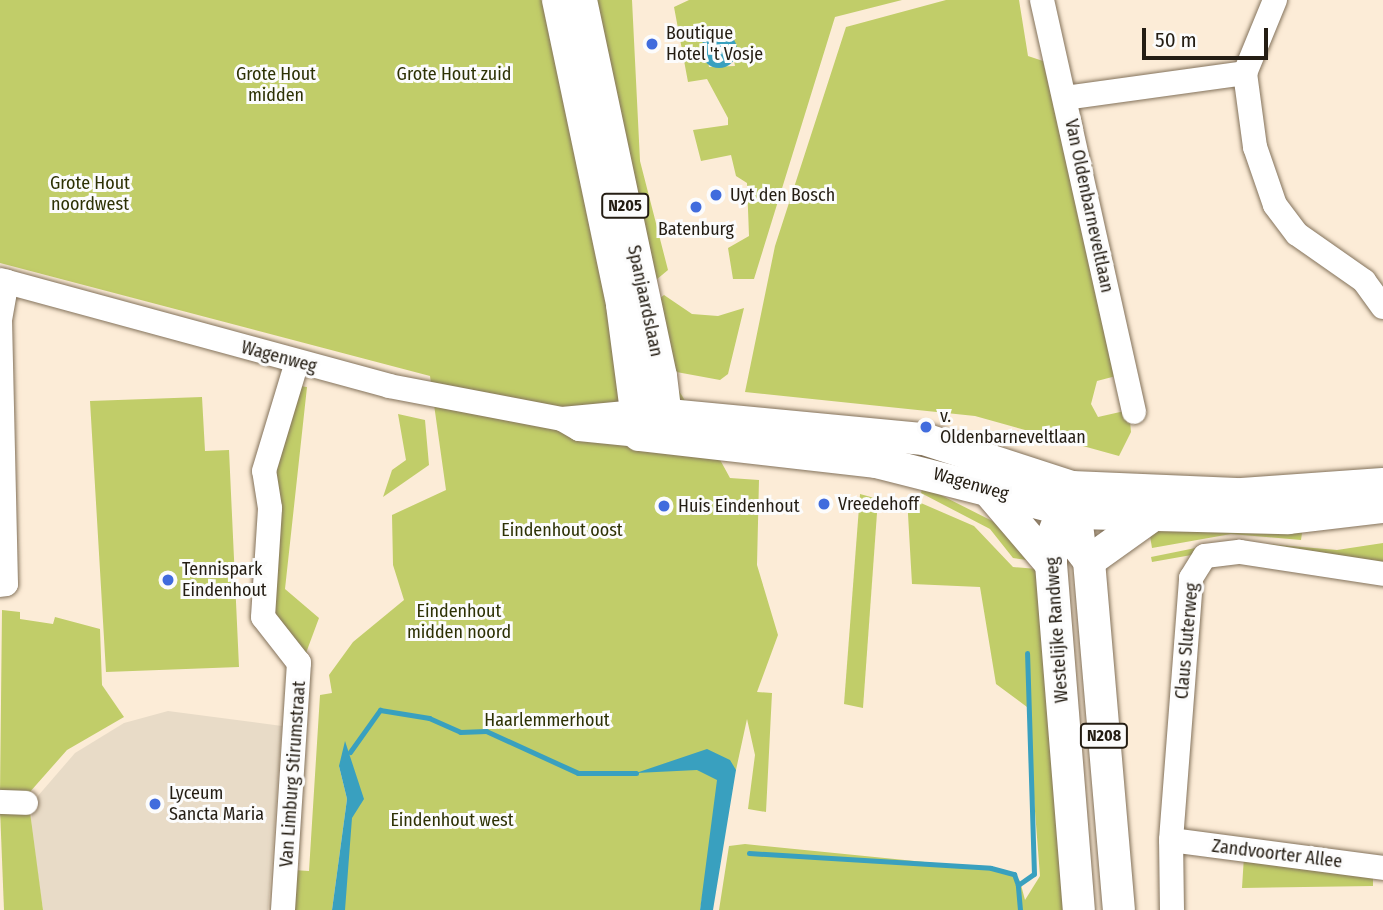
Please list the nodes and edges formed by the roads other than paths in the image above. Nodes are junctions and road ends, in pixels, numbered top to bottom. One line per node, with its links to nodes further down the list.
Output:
1 (558, 0): 12 (main road, Spanjaardslaan / N205)
2 (580, 0): 12 (main road, Spanjaardslaan / N205)
3 (1042, 0): 6 (street, Van Oldenbarneveltlaan)
4 (1275, 0): 5 (street)
5 (1245, 73): 6 (street); 8 (street)
6 (1065, 98): 11 (street, Van Oldenbarneveltlaan)
7 (4, 281): 10 (street, Wagenweg); 21 (street)
8 (1374, 281): 9 (street)
9 (1383, 307)
10 (297, 362): 12 (street, Wagenweg); 26 (street, Van Limburg Stirumstraat)
11 (1134, 412)
12 (653, 425): 14 (main road, Wagenweg); 15 (main road, Wagenweg)
13 (1383, 484): 15 (main road, Wagenweg)
14 (984, 486): 15 (main road, Wagenweg); 19 (main road)
15 (1070, 503): 17 (main road, Wagenweg); 18 (main road, Westelijke Randweg / N208); 19 (main road, Westelijke Randweg / N208)
16 (1383, 507): 17 (main road, Wagenweg)
17 (1149, 518): 18 (main road)
18 (1089, 561): 28 (main road, Westelijke Randweg / N208)
19 (1051, 564): 27 (main road, Westelijke Randweg / N208)
20 (1383, 574): 24 (street, Claus Sluterweg)
21 (0, 585)
22 (0, 802): 23 (street)
23 (26, 803)
24 (1171, 840): 25 (street, Zandvoorter Allee); 29 (street, Claus Sluterweg)
25 (1383, 868)
26 (284, 910)
27 (1079, 910)
28 (1119, 910)
29 (1172, 910)

